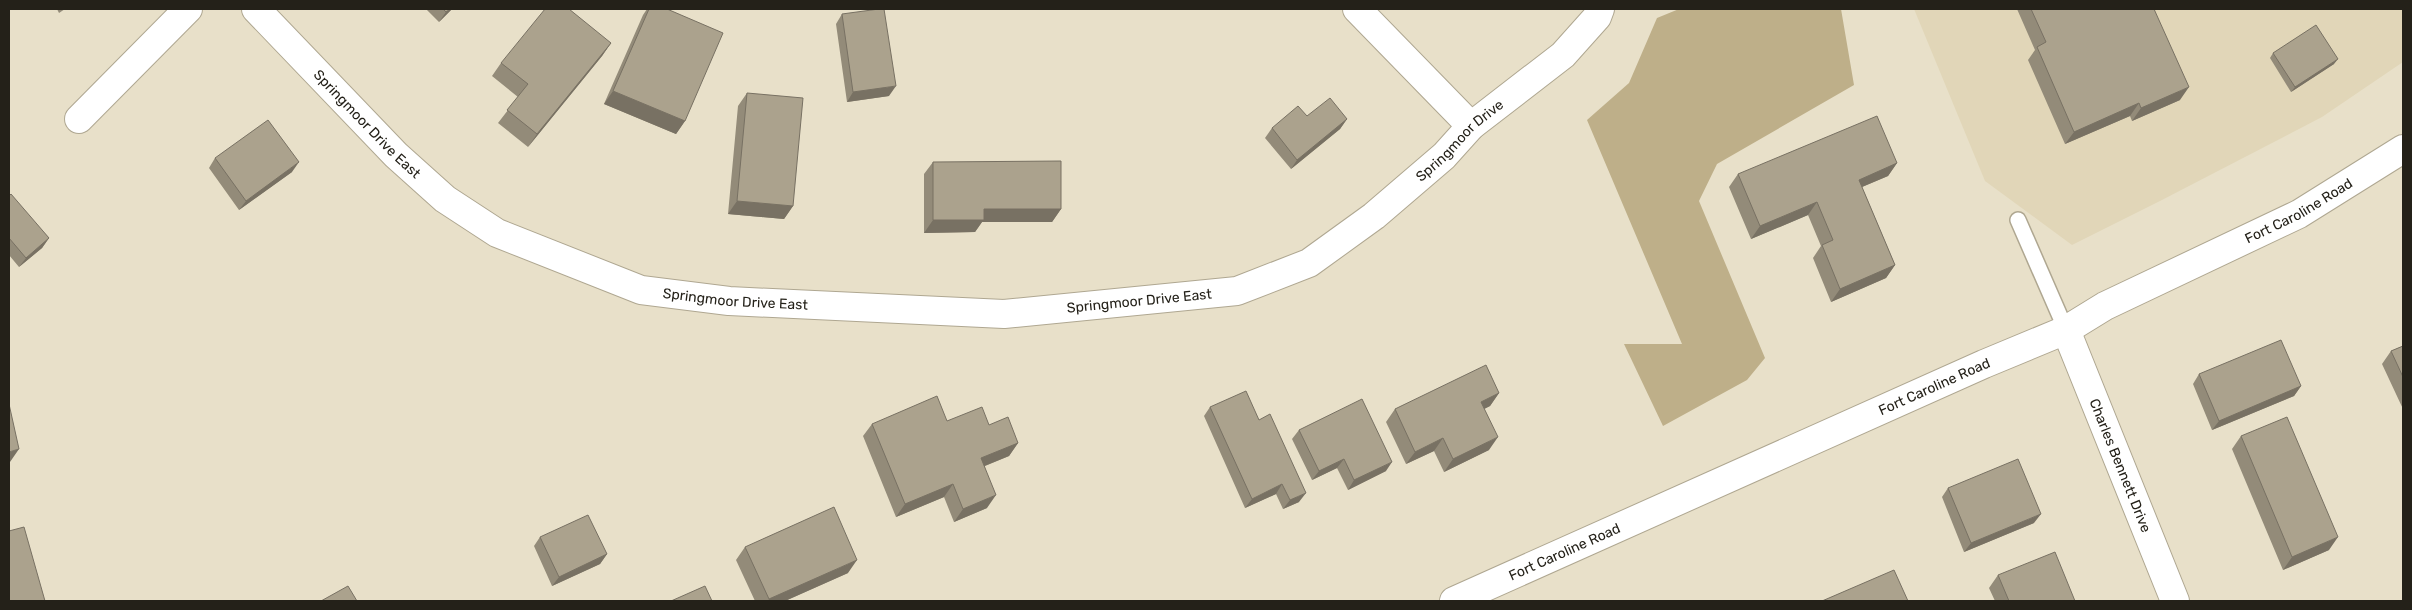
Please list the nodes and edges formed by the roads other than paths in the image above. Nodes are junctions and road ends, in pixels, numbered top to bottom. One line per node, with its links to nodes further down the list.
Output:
1 (188, 9): 5 (street)
2 (256, 9): 9 (street, Springmoor Drive East)
3 (1357, 9): 6 (street)
4 (1600, 9): 6 (street, Springmoor Drive)
5 (79, 119)
6 (1470, 126): 9 (street, Springmoor Drive)
7 (2403, 149): 10 (street, Fort Caroline Road)
8 (2018, 220): 10 (lane)
9 (1309, 263)
10 (2066, 330): 11 (street, Fort Caroline Road); 12 (street, Charles Bennett Drive)
11 (1454, 601)
12 (2175, 601)

